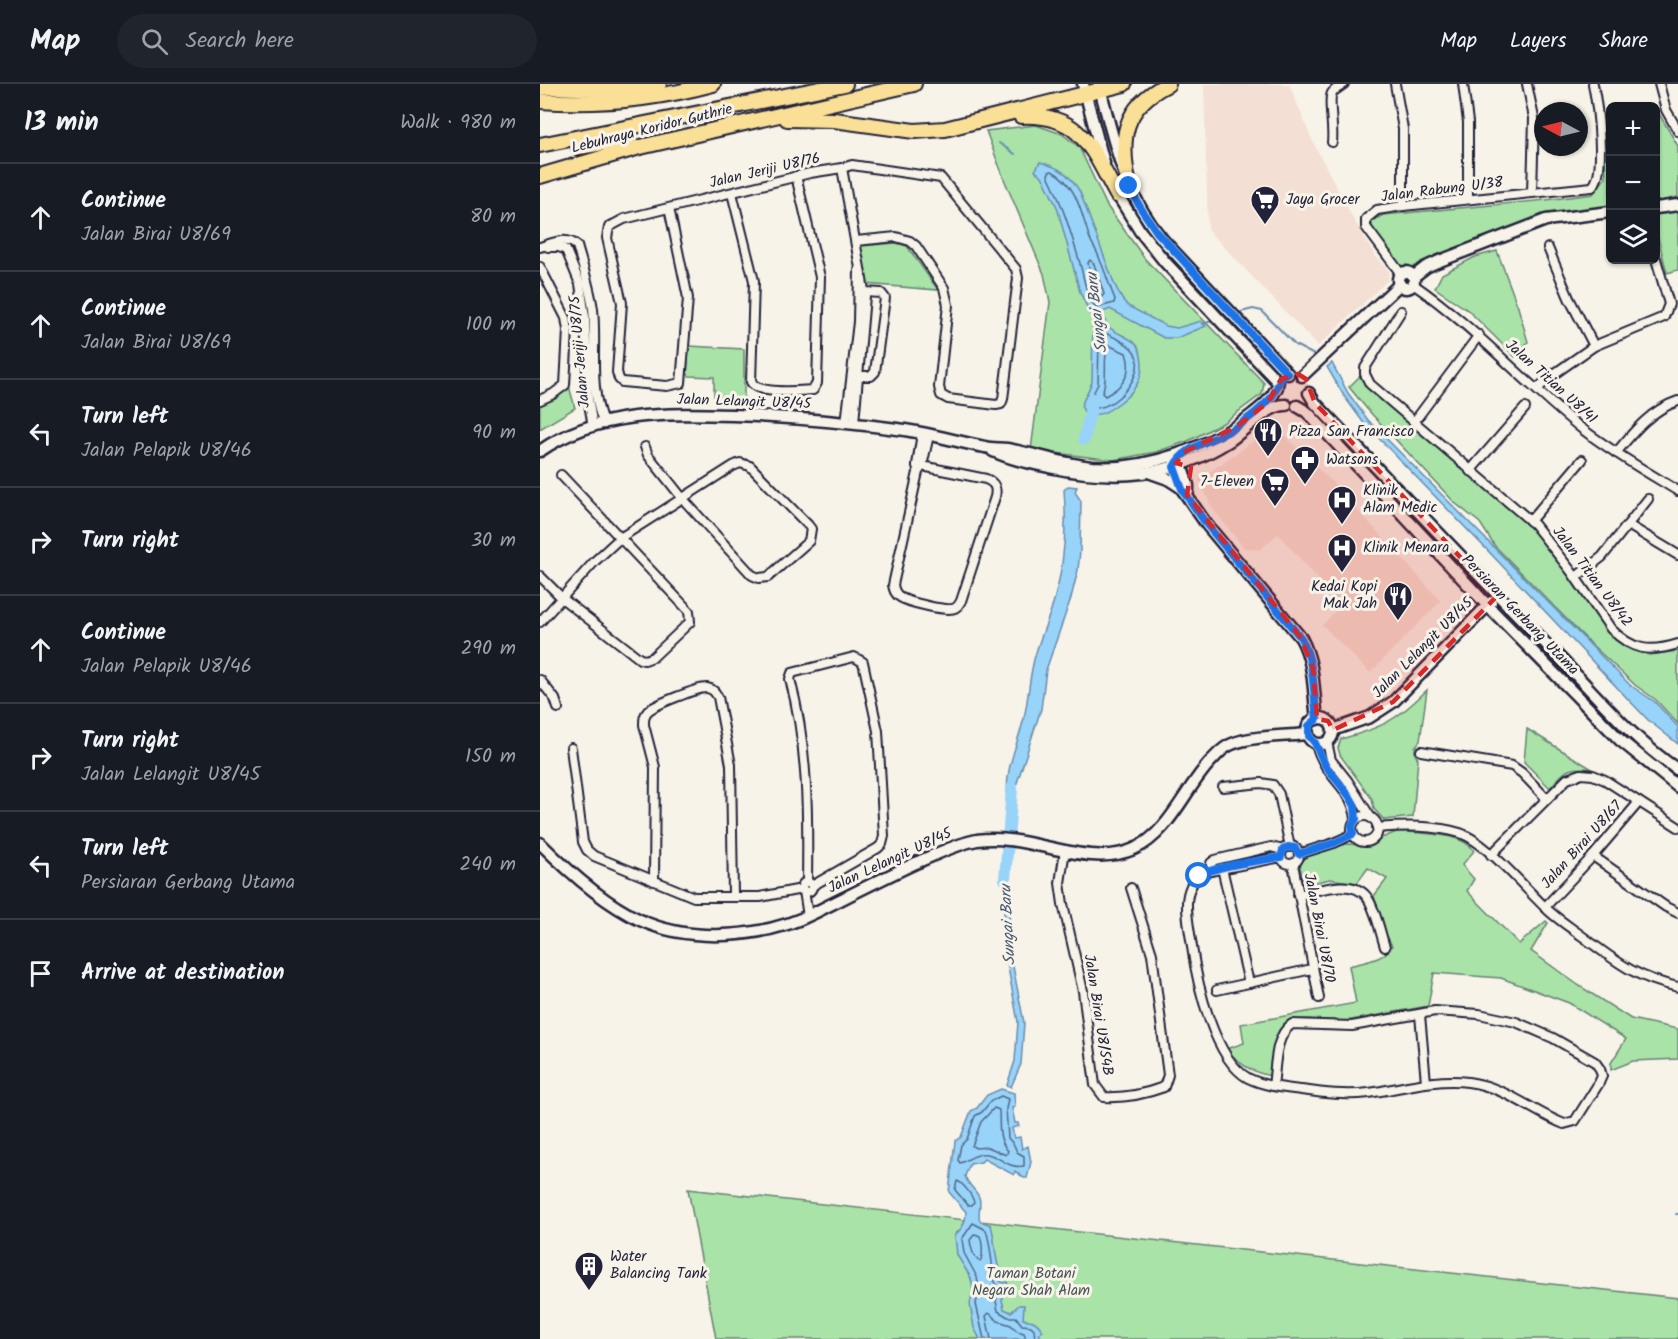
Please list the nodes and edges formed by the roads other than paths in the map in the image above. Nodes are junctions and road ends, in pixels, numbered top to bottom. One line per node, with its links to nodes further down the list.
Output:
1 (659, 84): 13 (highway)
2 (713, 84): 16 (highway)
3 (845, 84): 21 (highway, Lebuhraya Koridor Guthrie)
4 (914, 84): 18 (highway, Lebuhraya Koridor Guthrie)
5 (1124, 84): 14 (highway)
6 (1168, 84): 27 (highway)
7 (1344, 84): 20 (street)
8 (1395, 84): 33 (street)
9 (1463, 84): 31 (street)
10 (1527, 84): 29 (street)
11 (1593, 84): 29 (street, Jalan Rabung U/38)
12 (1659, 84): 19 (street)
13 (540, 87)
14 (1100, 87): 15 (highway); 27 (street)
15 (1084, 89): 17 (highway); 30 (street)
16 (540, 101)
17 (997, 117): 18 (highway); 30 (highway)
18 (767, 118): 22 (highway, Lebuhraya Koridor Guthrie)
19 (1678, 131)
20 (1332, 142)
21 (540, 145)
22 (636, 148): 23 (highway); 25 (highway, Lebuhraya Koridor Guthrie)
23 (540, 154)
24 (842, 168): 26 (street, Jalan Jeriji U8/76); 37 (street, Jalan Jeriji U8/76); 37 (street)
25 (540, 176)
26 (796, 176): 28 (street, Jalan Jeriji U8/76); 28 (street)
27 (1129, 186): 49 (street)
28 (732, 193): 35 (street, Jalan Jeriji U8/76)
29 (1532, 193): 31 (street, Jalan Rabung U/38)
30 (1117, 195): 52 (street)
31 (1468, 199): 33 (street, Jalan Rabung U/38)
32 (1678, 205): 34 (street)
33 (1403, 206): 43 (street, Jalan Rabung U/38)
34 (1660, 207)
35 (669, 208): 35 (street, Jalan Jeriji U8/76)
36 (1606, 213): 44 (street)
37 (856, 241): 41 (street, Jalan Jeriji U8/76)
38 (540, 247): 61 (street, Jalan Jeriji U8/75)
39 (1548, 248): 48 (street)
40 (1658, 264): 48 (street)
41 (859, 266): 45 (street, Jalan Jeriji U8/76); 60 (street, Jalan Jeriji U8/76)
42 (540, 267): 55 (street)
43 (1401, 279): 44 (street); 51 (street)
44 (1413, 280): 47 (street, Jalan Titian U8/41)
45 (865, 292): 50 (street, Jalan Jeriji U8/76); 50 (street)
46 (1401, 311): 59 (street, Jalan Titian U8/42)
47 (1479, 335): 53 (street, Jalan Titian U8/41); 59 (street)
48 (1594, 346): 53 (street)
49 (1288, 374): 51 (street); 52 (street)
50 (858, 376): 60 (street, Jalan Jeriji U8/76)
51 (1302, 376): 54 (street)
52 (1277, 385): 57 (street); 65 (street, Jalan Lelangit U8/45)
53 (1537, 389): 66 (street, Jalan Titian U8/41)
54 (1309, 393): 57 (street); 86 (street, Persiaran Gerbang Utama)
55 (540, 399)
56 (1678, 401): 66 (street)
57 (1292, 406): 67 (street, Jalan Lelangit U8/45); 88 (street, Persiaran Gerbang Utama)
58 (1525, 408): 73 (street)
59 (1414, 422): 73 (street, Jalan Titian U8/42)
60 (850, 423): 61 (street, Jalan Lelangit U8/45); 62 (street, Jalan Lelangit U8/45)
61 (598, 425): 64 (street, Jalan Lelangit U8/45)
62 (925, 434): 71 (street); 72 (street, Jalan Lelangit U8/45)
63 (645, 447): 78 (street)
64 (540, 451)
65 (1186, 451): 68 (street, Jalan Lelangit U8/45); 70 (street)
66 (1616, 453): 77 (street, Jalan Titian U8/41)
67 (1198, 457): 70 (street, Jalan Lelangit U8/45); 76 (street)
68 (1161, 459): 70 (street); 72 (street, Jalan Lelangit U8/45)
69 (1582, 460): 80 (street)
70 (1177, 464): 74 (street, Jalan Lelangit U8/45); 76 (street)
71 (919, 468): 71 (street)
72 (1109, 471): 74 (street, Jalan Lelangit U8/45)
73 (1470, 471): 80 (street, Jalan Titian U8/42)
74 (1148, 473): 76 (street)
75 (561, 475): 82 (street)
76 (1186, 490): 93 (street)
77 (1678, 491)
78 (683, 499): 78 (street); 82 (street)
79 (1647, 499): 81 (street)
80 (1530, 521): 85 (street, Jalan Titian U8/42)
81 (1628, 525): 83 (street); 85 (street)
82 (620, 538): 87 (street); 87 (street)
83 (1678, 555)
84 (540, 576): 87 (street)
85 (1576, 577): 90 (street, Jalan Titian U8/42)
86 (1497, 596): 88 (street, Jalan Lelangit U8/45); 100 (street, Persiaran Gerbang Utama)
87 (563, 598): 89 (street)
88 (1488, 606): 94 (street, Jalan Lelangit U8/45); 102 (street, Persiaran Gerbang Utama)
89 (540, 622)
90 (1678, 644)
91 (540, 680): 92 (street)
92 (558, 708)
93 (1317, 719): 94 (street); 95 (street)
94 (1333, 730): 96 (street)
95 (1308, 734): 97 (street); 111 (street, Jalan Lelangit U8/45)
96 (1327, 742): 97 (street); 105 (street)
97 (1315, 743): 106 (street)
98 (571, 748): 119 (street)
99 (1421, 751): 103 (street)
100 (1678, 770)
101 (1223, 787): 112 (street)
102 (1678, 787)
103 (1546, 799): 104 (street); 114 (street)
104 (1639, 802): 107 (street); 115 (street, Jalan Birai U8/67)
105 (1371, 818): 106 (street); 108 (street)
106 (1356, 819): 109 (street)
107 (1678, 827)
108 (1377, 828): 109 (street); 114 (street)
109 (1353, 834): 113 (street)
110 (540, 843): 126 (street, Jalan Lelangit U8/45)
111 (1065, 850): 121 (street, Jalan Birai U8/54B); 126 (street, Jalan Lelangit U8/45)
112 (1285, 851): 113 (street); 116 (street); 117 (street); 118 (street)
113 (1299, 854): 116 (street)
114 (1491, 855): 124 (street)
115 (1593, 856): 124 (street, Jalan Birai U8/67); 125 (street)
116 (1293, 864): 123 (street, Jalan Birai U8/70)
117 (1222, 868): 118 (street); 129 (street)
118 (1211, 871): 135 (street)
119 (654, 881): 122 (street); 122 (street)
120 (807, 888): 120 (street); 122 (street); 126 (street)
121 (1131, 888)
122 (733, 895)
123 (1298, 895): 127 (street); 128 (street, Jalan Birai U8/70)
124 (1545, 907): 130 (street)
125 (1678, 913)
126 (811, 915)
127 (1384, 947)
128 (1312, 969): 129 (street); 132 (street, Jalan Birai U8/70)
129 (1249, 983): 131 (street)
130 (1678, 987)
131 (1218, 990)
132 (1319, 998)
133 (1420, 1015): 134 (street); 134 (street); 135 (street)
134 (1426, 1082): 135 (street)
135 (1273, 1086)

